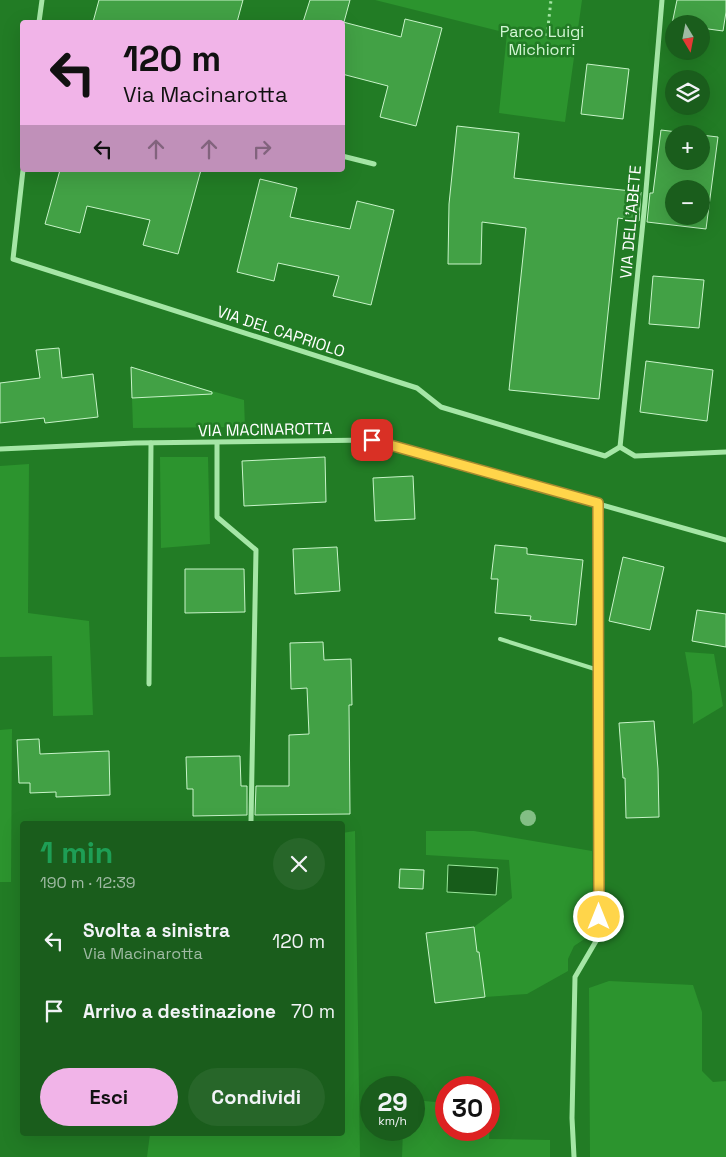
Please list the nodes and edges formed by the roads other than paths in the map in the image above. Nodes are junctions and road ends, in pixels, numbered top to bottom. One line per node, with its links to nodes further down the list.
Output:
1 (42, 0): 3 (street)
2 (662, 0): 9 (street, VIA DELL'ABETE)
3 (40, 20)
4 (345, 157): 5 (street)
5 (374, 164)
6 (23, 172): 9 (street, VIA DEL CAPRIOLO)
7 (151, 443): 8 (street, VIA MACINAROTTA); 10 (street, VIA MACINAROTTA); 16 (street)
8 (217, 443): 12 (street, VIA MACINAROTTA); 17 (street)
9 (620, 447): 11 (street)
10 (0, 449)
11 (726, 452)
12 (598, 503): 13 (street, VIA MACINAROTTA); 15 (street)
13 (726, 540)
14 (500, 639): 15 (lane)
15 (598, 670): 18 (street)
16 (149, 684)
17 (251, 821)
18 (574, 1157)

